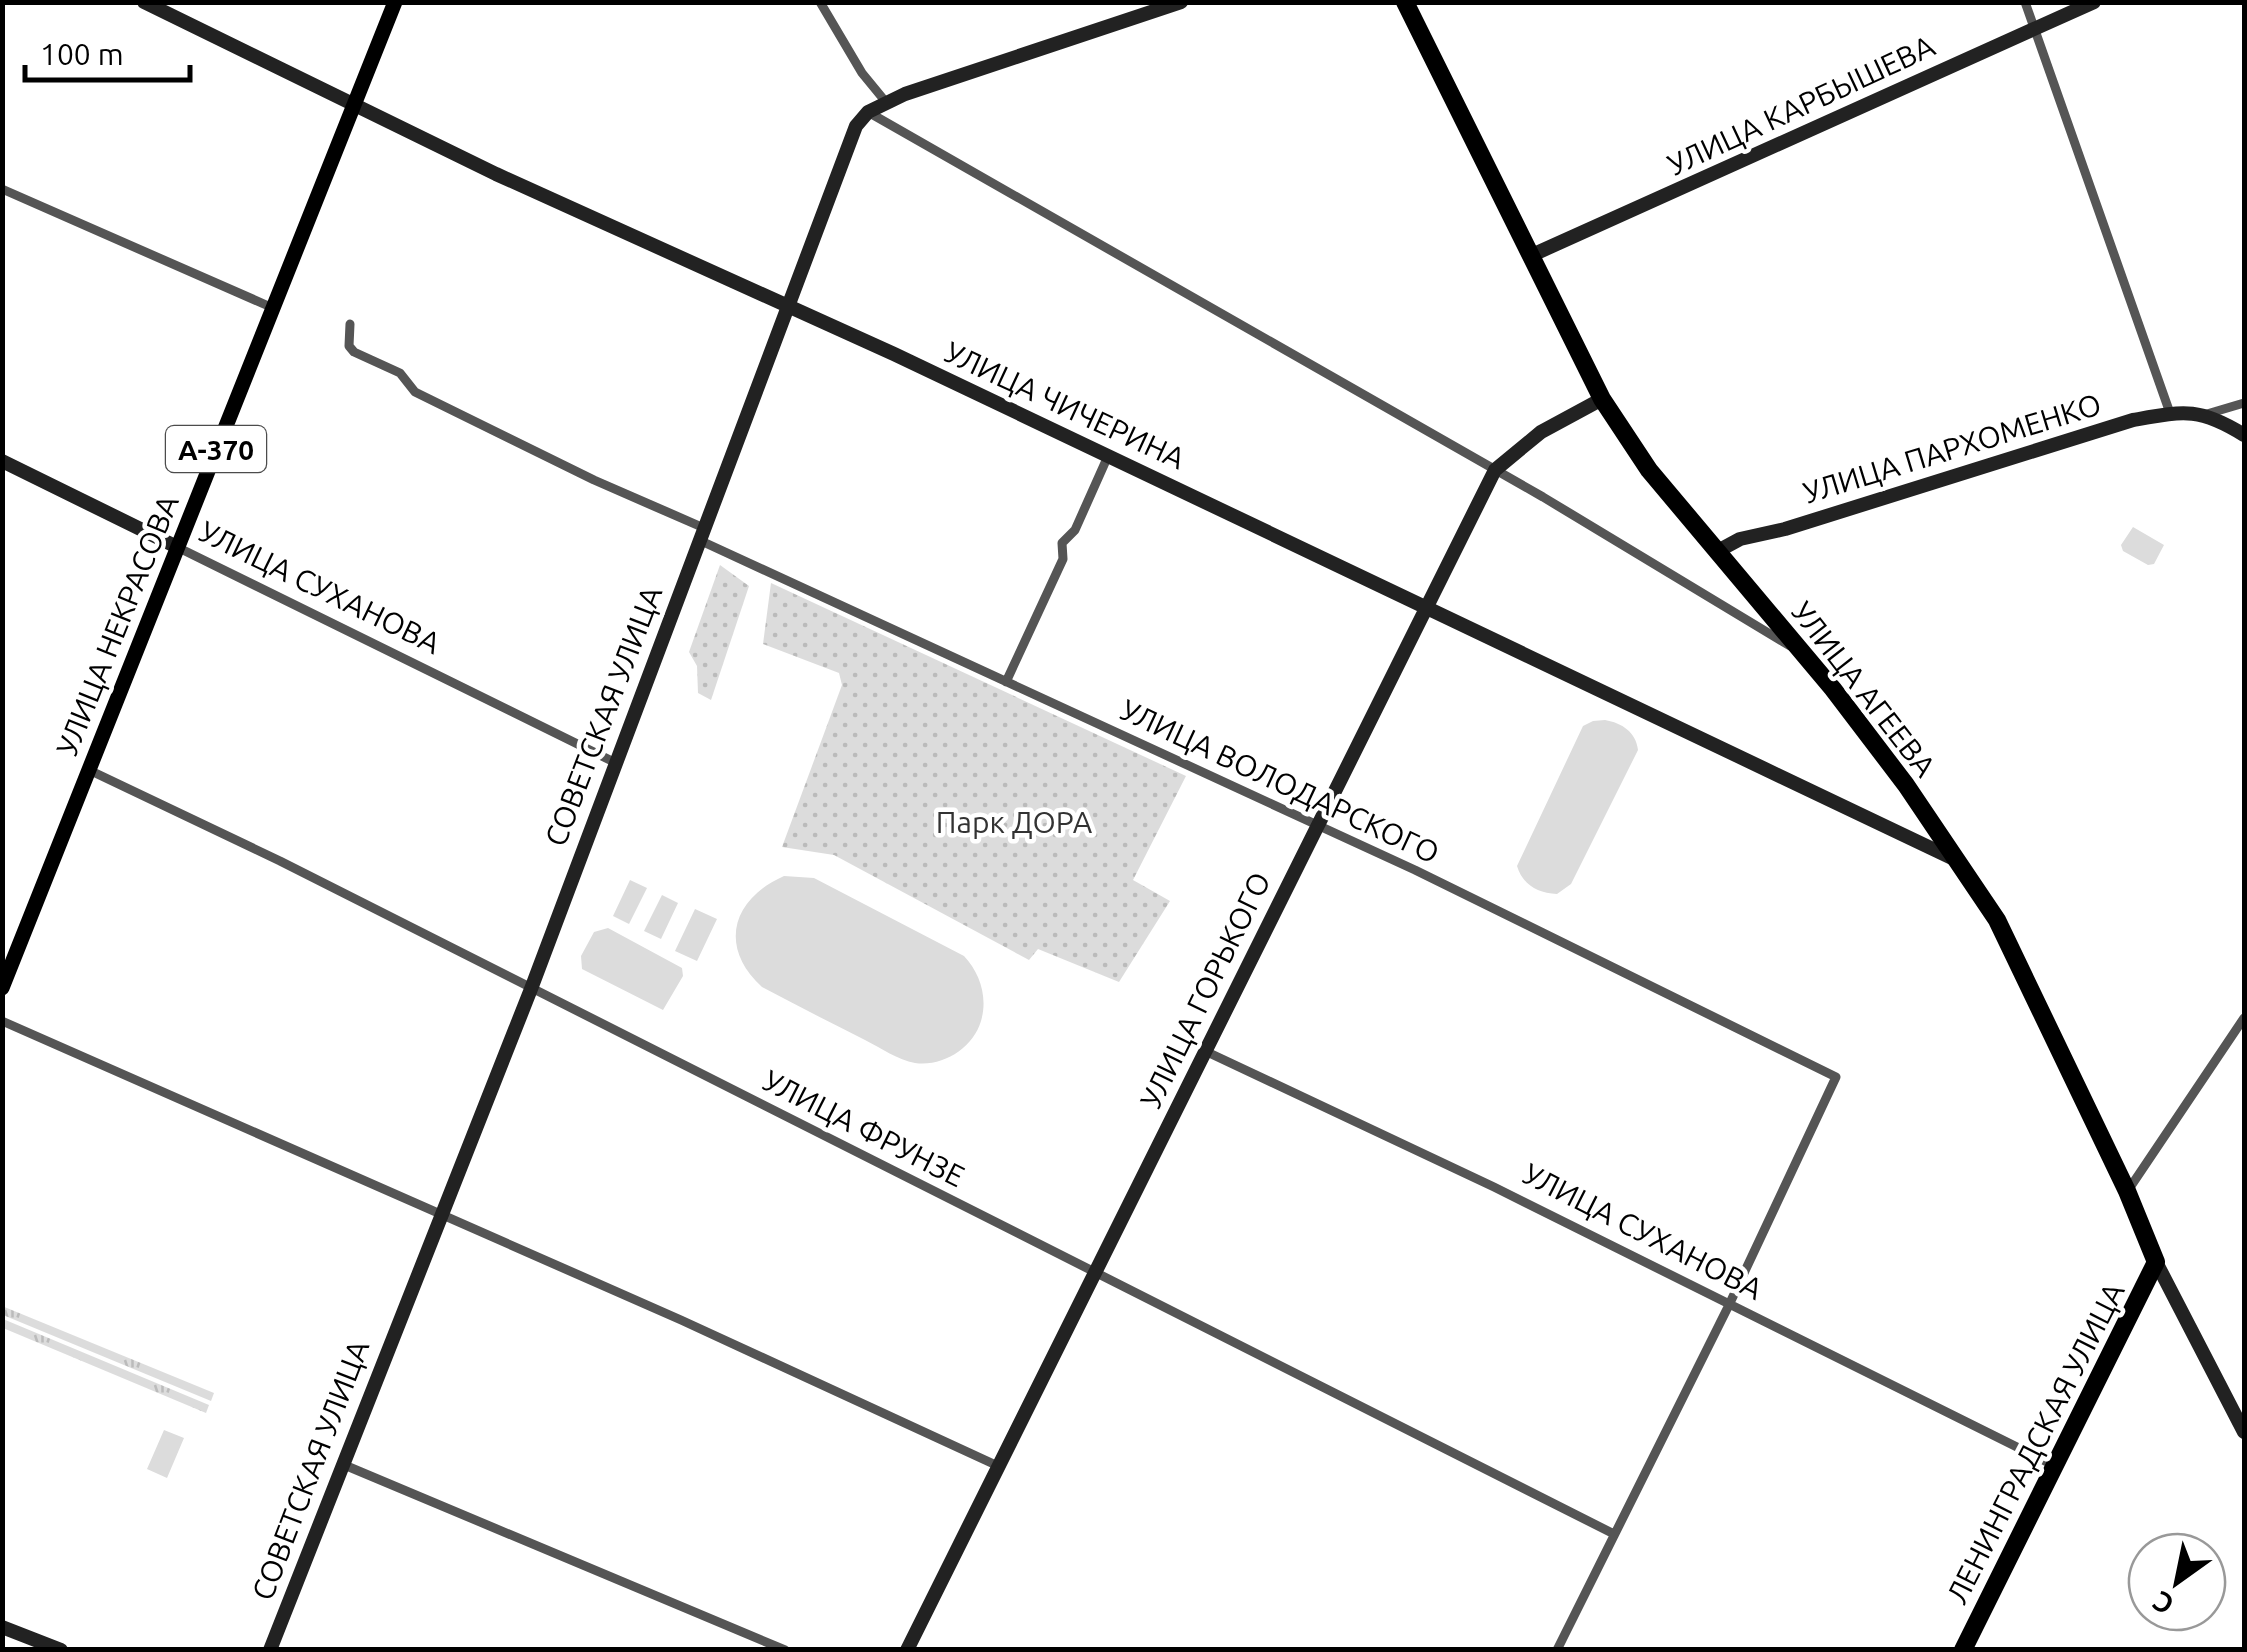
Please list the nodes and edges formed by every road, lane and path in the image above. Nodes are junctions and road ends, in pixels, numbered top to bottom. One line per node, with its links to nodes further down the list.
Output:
1 (144, 2): 10 (main road, УЛИЦА ЧИЧЕРИНА)
2 (395, 2): 10 (main road, УЛИЦА НЕКРАСОВА / А-370)
3 (820, 2): 9 (street)
4 (1181, 2): 9 (main road, СОВЕТСКАЯ УЛИЦА)
5 (2026, 2): 8 (street)
6 (2094, 2): 8 (main road, УЛИЦА КАРБЫШЕВА)
7 (1411, 4): 13 (highway, УЛИЦА АГЕЕВА)
8 (2036, 28): 13 (main road, УЛИЦА КАРБЫШЕВА); 19 (street)
9 (884, 102): 11 (main road, СОВЕТСКАЯ УЛИЦА)
10 (354, 104): 14 (main road, УЛИЦА ЧИЧЕРИНА); 15 (main road, УЛИЦА НЕКРАСОВА / А-370)
11 (868, 112): 14 (main road, СОВЕТСКАЯ УЛИЦА); 24 (street)
12 (2, 189): 15 (street)
13 (1530, 256): 17 (highway, УЛИЦА АГЕЕВА)
14 (787, 307): 22 (main road, УЛИЦА ЧИЧЕРИНА); 25 (main road, СОВЕТСКАЯ УЛИЦА)
15 (273, 308): 26 (main road, УЛИЦА НЕКРАСОВА / А-370)
16 (350, 324): 25 (street, УЛИЦА ВОЛОДАРСКОГО)
17 (1602, 399): 24 (main road, УЛИЦА ГОРЬКОГО); 27 (highway, УЛИЦА АГЕЕВА)
18 (2244, 403): 20 (street)
19 (2170, 413): 20 (main road, УЛИЦА ПАРХОМЕНКО); 27 (main road, УЛИЦА ПАРХОМЕНКО)
20 (2208, 414): 21 (main road)
21 (2244, 435)
22 (1108, 456): 28 (main road, УЛИЦА ЧИЧЕРИНА); 30 (street)
23 (2, 461): 26 (main road, УЛИЦА СУХАНОВА)
24 (1495, 470): 28 (main road, УЛИЦА ГОРЬКОГО); 29 (street)
25 (702, 534): 30 (street, УЛИЦА ВОЛОДАРСКОГО); 31 (main road, СОВЕТСКАЯ УЛИЦА)
26 (177, 546): 31 (street, УЛИЦА СУХАНОВА); 32 (main road, УЛИЦА НЕКРАСОВА / А-370)
27 (1716, 552): 29 (highway, УЛИЦА АГЕЕВА)
28 (1424, 607): 33 (main road, УЛИЦА ГОРЬКОГО); 34 (main road, УЛИЦА ЧИЧЕРИНА)
29 (1805, 656): 34 (highway, УЛИЦА АГЕЕВА)
30 (1006, 682): 33 (street, УЛИЦА ВОЛОДАРСКОГО)
31 (614, 762): 36 (main road, СОВЕТСКАЯ УЛИЦА)
32 (89, 770): 35 (main road, УЛИЦА НЕКРАСОВА / А-370); 36 (street, УЛИЦА ФРУНЗЕ)
33 (1318, 826): 39 (main road, УЛИЦА ГОРЬКОГО); 44 (street, УЛИЦА ВОЛОДАРСКОГО)
34 (1961, 862): 40 (highway, УЛИЦА АГЕЕВА)
35 (2, 988)
36 (531, 989): 41 (main road, СОВЕТСКАЯ УЛИЦА); 43 (street, УЛИЦА ФРУНЗЕ)
37 (2244, 1018): 40 (street)
38 (2, 1022): 41 (street)
39 (1205, 1050): 43 (main road, УЛИЦА ГОРЬКОГО); 44 (street, УЛИЦА СУХАНОВА)
40 (2128, 1191): 42 (highway, УЛИЦА АГЕЕВА)
41 (440, 1216): 46 (main road, СОВЕТСКАЯ УЛИЦА); 48 (street)
42 (2156, 1262): 45 (main road, УЛИЦА АГЕЕВА); 47 (highway, ЛЕНИНГРАДСКАЯ УЛИЦА)
43 (1095, 1274): 48 (main road, УЛИЦА ГОРЬКОГО); 49 (street, УЛИЦА ФРУНЗЕ)
44 (1729, 1305): 47 (street, УЛИЦА СУХАНОВА); 49 (street)
45 (2244, 1432)
46 (342, 1464): 52 (main road, СОВЕТСКАЯ УЛИЦА); 53 (street)
47 (2053, 1465): 56 (highway, ЛЕНИНГРАДСКАЯ УЛИЦА)
48 (998, 1466): 54 (main road, УЛИЦА ГОРЬКОГО)
49 (1614, 1534): 55 (street)
50 (2, 1627): 51 (main road)
51 (61, 1650)
52 (270, 1650)
53 (785, 1650)
54 (907, 1650)
55 (1557, 1650)
56 (1963, 1650)

